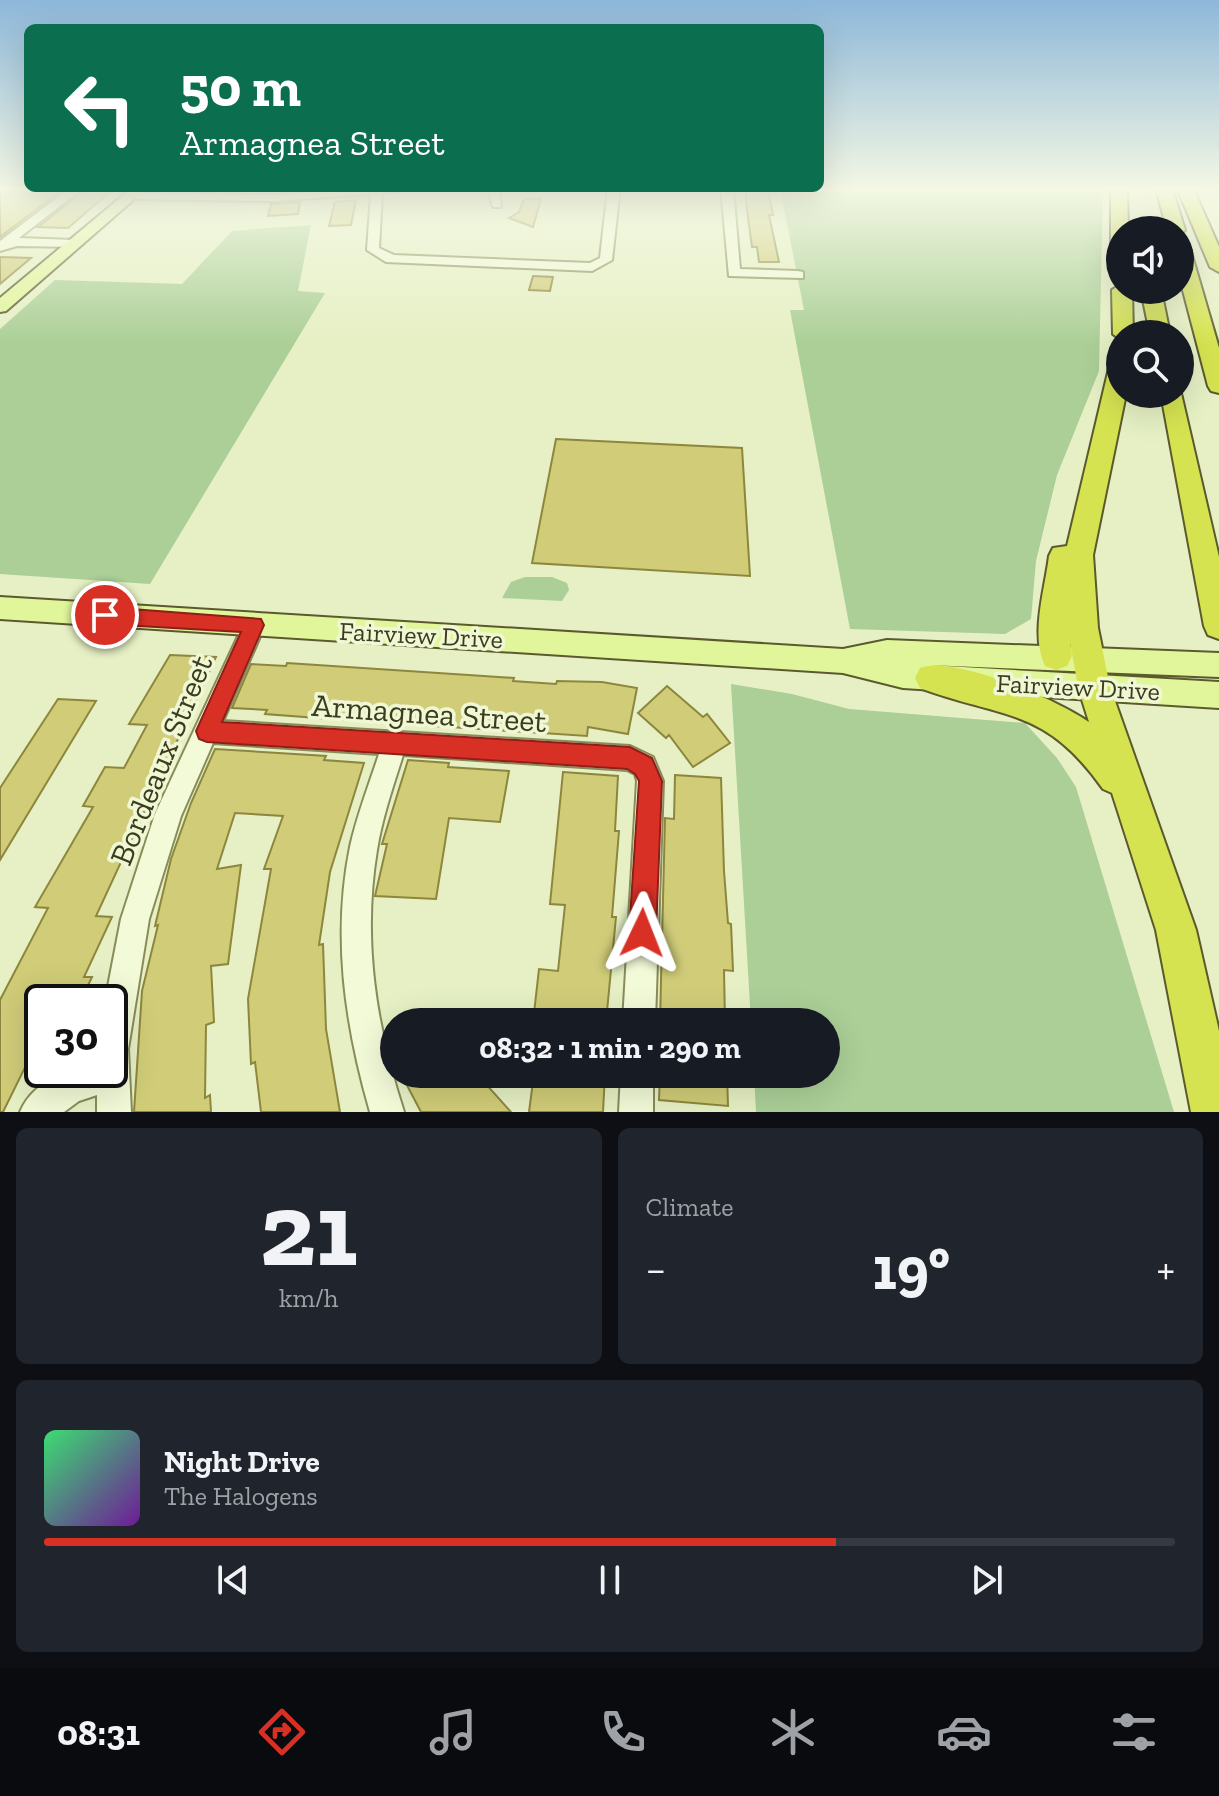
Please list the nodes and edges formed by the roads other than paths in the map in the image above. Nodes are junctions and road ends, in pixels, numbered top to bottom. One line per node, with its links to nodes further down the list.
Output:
1 (79, 240): 7 (main road)
2 (374, 240): 3 (street)
3 (608, 240)
4 (731, 240): 9 (street)
5 (1207, 240): 8 (highway)
6 (1, 245): 7 (street)
7 (70, 248): 11 (main road)
8 (1219, 267)
9 (798, 275)
10 (1194, 296): 12 (highway)
11 (0, 307)
12 (1219, 386)
13 (1111, 408): 15 (highway)
14 (1175, 408): 18 (highway)
15 (1092, 486): 19 (highway); 22 (highway)
16 (0, 608): 17 (main road, Fairview Drive)
17 (254, 625): 20 (main road, Fairview Drive); 25 (street, Bordeaux Street)
18 (1219, 626)
19 (1056, 656): 20 (main road, Fairview Drive); 22 (main road, Fairview Drive)
20 (843, 661): 23 (main road, Fairview Drive)
21 (1219, 665): 22 (main road, Fairview Drive)
22 (1091, 672): 23 (main road, Fairview Drive); 24 (main road, Fairview Drive); 27 (highway)
23 (931, 678): 27 (highway)
24 (1219, 695)
25 (207, 731): 26 (street, Armagnea Street); 28 (street, Bordeaux Street)
26 (394, 745): 29 (street, Armagnea Street); 35 (street)
27 (1147, 838): 37 (highway)
28 (124, 984)
29 (640, 1008)
30 (69, 1088): 33 (street)
31 (113, 1088): 34 (street, Bordeaux Street)
32 (637, 1088): 36 (street)
33 (37, 1112)
34 (114, 1112)
35 (387, 1112)
36 (636, 1112)
37 (1214, 1112)

